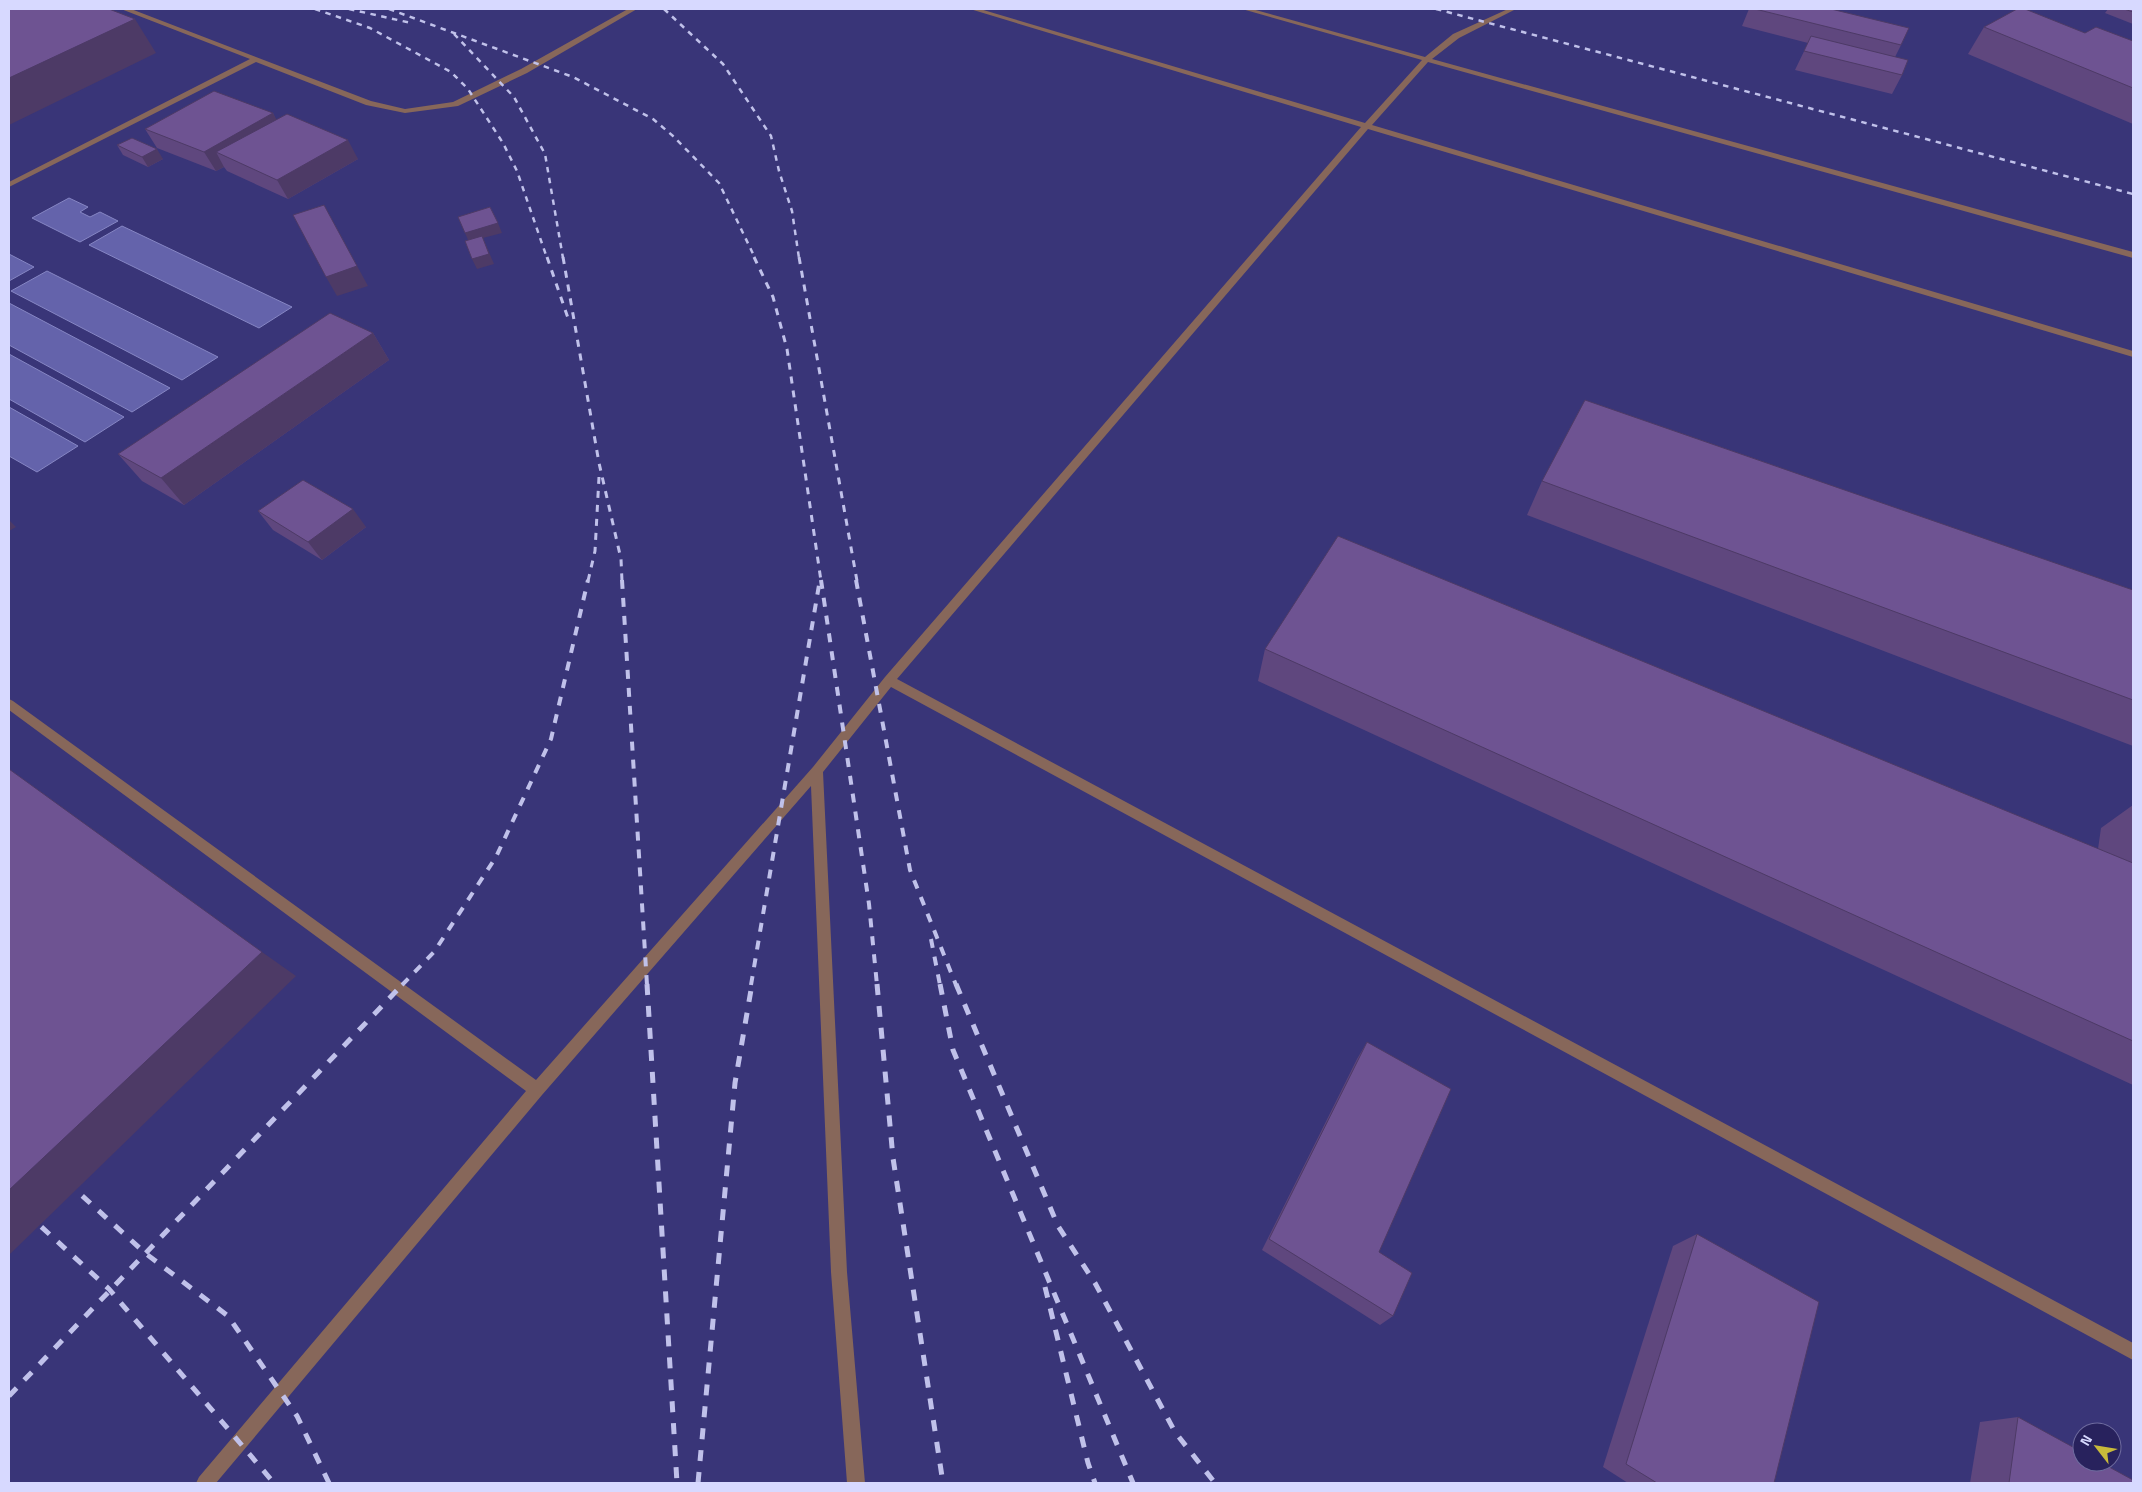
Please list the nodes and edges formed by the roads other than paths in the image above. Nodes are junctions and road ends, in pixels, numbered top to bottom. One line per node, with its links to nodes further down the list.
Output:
1 (125, 9): 6 (lane)
2 (633, 9): 6 (lane)
3 (973, 9): 8 (lane)
4 (1245, 9): 7 (lane)
5 (1514, 9): 7 (lane)
6 (256, 59): 9 (lane)
7 (1427, 59): 8 (lane); 10 (lane)
8 (1366, 126): 11 (lane); 12 (lane)
9 (9, 184)
10 (2133, 255)
11 (2133, 354)
12 (888, 680): 14 (lane); 16 (lane)
13 (9, 704): 15 (lane)
14 (817, 771): 15 (lane); 18 (lane)
15 (537, 1090): 17 (lane)
16 (2133, 1352)
17 (205, 1483)
18 (856, 1483)

